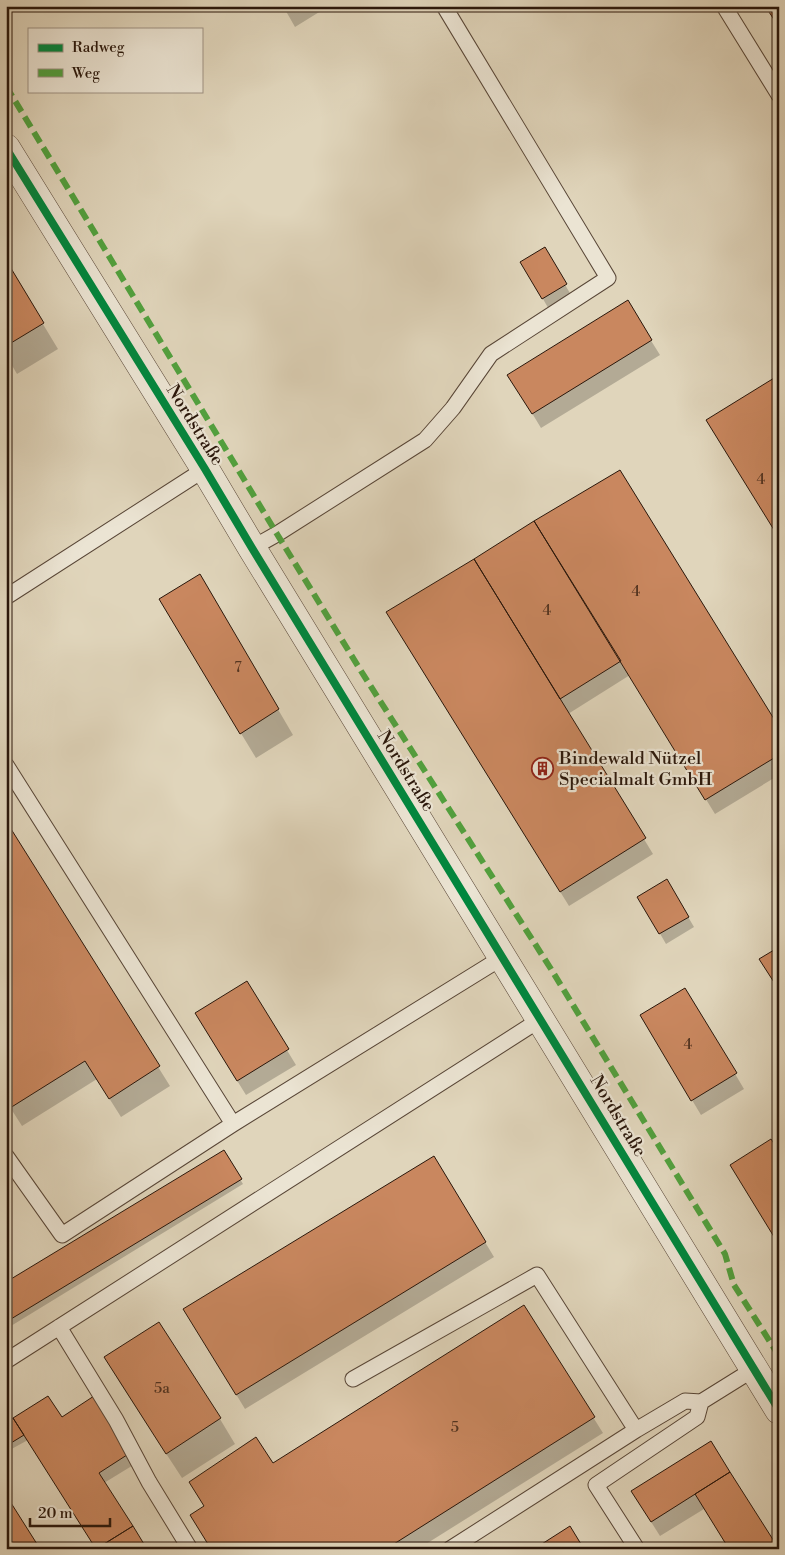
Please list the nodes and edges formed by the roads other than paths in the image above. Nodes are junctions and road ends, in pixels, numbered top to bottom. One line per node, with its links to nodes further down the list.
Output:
1 (444, 6): 6 (lane)
2 (724, 6): 3 (lane)
3 (779, 95)
4 (6, 148): 5 (street, Nordstraße)
5 (204, 469): 6 (street, Nordstraße); 7 (lane)
6 (252, 548): 9 (street, Nordstraße)
7 (6, 597)
8 (6, 765): 11 (lane)
9 (503, 957): 10 (street, Nordstraße); 11 (lane)
10 (541, 1019): 13 (lane); 15 (street, Nordstraße)
11 (233, 1124): 12 (lane)
12 (6, 1156)
13 (59, 1327): 14 (lane); 20 (lane)
14 (6, 1361)
15 (754, 1369): 17 (lane); 18 (street, Nordstraße)
16 (353, 1379): 19 (lane)
17 (701, 1402): 19 (lane); 22 (lane)
18 (778, 1408)
19 (636, 1430): 21 (lane)
20 (190, 1549)
21 (450, 1549)
22 (637, 1549)

